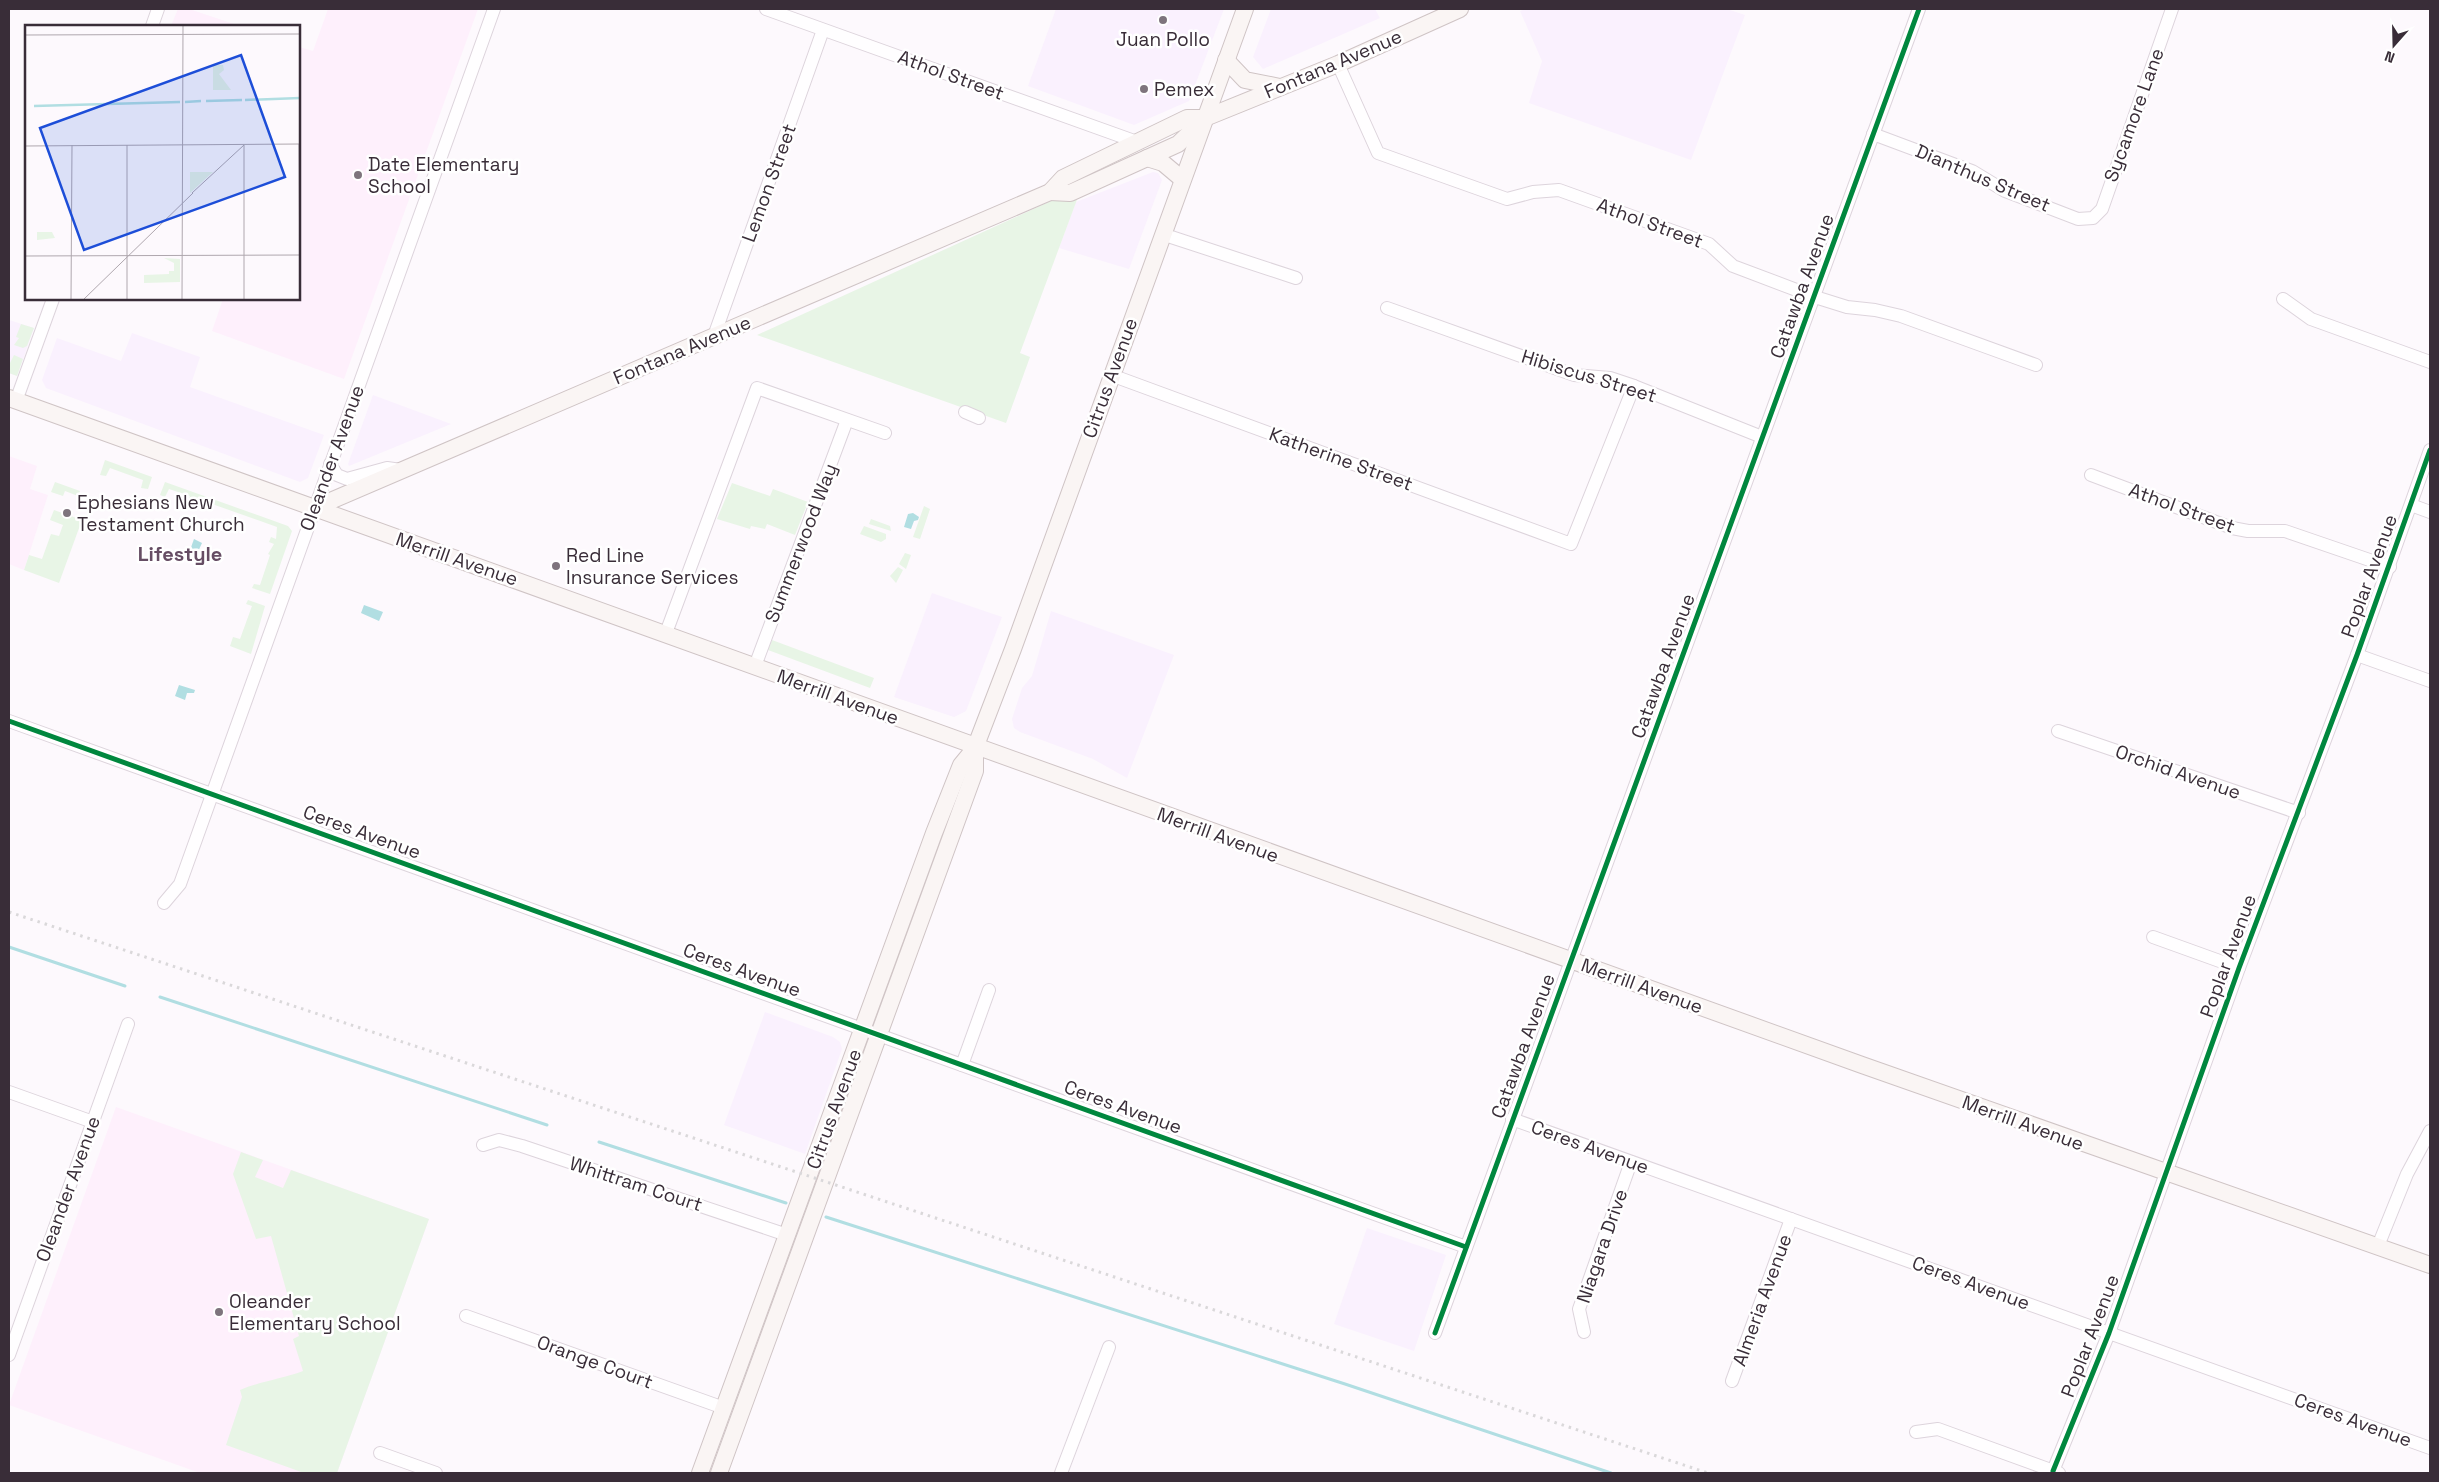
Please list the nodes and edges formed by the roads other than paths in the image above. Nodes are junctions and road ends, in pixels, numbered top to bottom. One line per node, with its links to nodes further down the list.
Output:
1 (158, 9): 8 (street)
2 (494, 9): 38 (street, Oleander Avenue)
3 (766, 9): 9 (street, Athol Street)
4 (1245, 9): 10 (main road, Citrus Avenue)
5 (1460, 9): 11 (main road, Fontana Avenue)
6 (1919, 9): 14 (street, Catawba Avenue)
7 (2172, 9): 19 (street, Sycamore Lane)
8 (152, 25)
9 (823, 30): 15 (street, Athol Street); 26 (street, Lemon Street)
10 (1226, 60): 12 (main road); 13 (main road, Citrus Avenue)
11 (1338, 64): 12 (main road, Fontana Avenue); 22 (street, Athol Street)
12 (1280, 87): 13 (main road, Fontana Avenue)
13 (1205, 118): 15 (main road, Fontana Avenue); 16 (main road, Fontana Avenue); 17 (main road, Citrus Avenue)
14 (1873, 134): 19 (street, Dianthus Street); 22 (street, Catawba Avenue)
15 (1137, 142): 18 (main road, Fontana Avenue)
16 (1147, 158): 17 (main road); 18 (main road, Fontana Avenue)
17 (1182, 179): 20 (main road, Citrus Avenue)
18 (1050, 192): 26 (main road, Fontana Avenue)
19 (2093, 218)
20 (1162, 234): 21 (street); 29 (main road, Citrus Avenue)
21 (1296, 278)
22 (1814, 297): 28 (street, Athol Street); 36 (street, Catawba Avenue)
23 (2283, 299): 27 (street)
24 (53, 300): 31 (street)
25 (1387, 308): 30 (street, Hibiscus Street)
26 (714, 336): 39 (main road, Fontana Avenue)
27 (2430, 362)
28 (2036, 365)
29 (1111, 374): 30 (street, Katherine Street); 51 (main road, Citrus Avenue)
30 (1634, 386): 36 (street, Hibiscus Street)
31 (12, 400): 42 (main road, Merrill Avenue)
32 (965, 412): 33 (street)
33 (979, 418)
34 (847, 420): 35 (street); 45 (street); 47 (street, Summerwood Way)
35 (886, 433)
36 (1762, 437): 56 (street, Catawba Avenue)
37 (2430, 450): 41 (street, Poplar Avenue)
38 (330, 464): 39 (street); 42 (street, Oleander Avenue)
39 (402, 470): 42 (main road, Fontana Avenue)
40 (2091, 475): 44 (street, Athol Street)
41 (2411, 505): 43 (street); 44 (street, Poplar Avenue)
42 (314, 508): 45 (main road, Merrill Avenue); 52 (street, Oleander Avenue)
43 (2430, 512)
44 (2390, 566): 46 (street, Poplar Avenue)
45 (666, 634): 47 (main road, Merrill Avenue)
46 (2357, 655): 48 (street); 53 (street, Poplar Avenue)
47 (756, 666): 51 (main road, Merrill Avenue)
48 (2430, 681)
49 (9, 721): 52 (street, Ceres Avenue)
50 (2058, 731): 53 (street, Orchid Avenue)
51 (975, 748): 56 (main road, Merrill Avenue); 60 (main road, Citrus Avenue); 61 (main road, Citrus Avenue)
52 (212, 794): 54 (street, Oleander Avenue); 60 (street, Ceres Avenue)
53 (2298, 813): 57 (street, Poplar Avenue)
54 (164, 903)
55 (2153, 937): 57 (street)
56 (1571, 961): 64 (street, Catawba Avenue); 69 (main road, Merrill Avenue)
57 (2238, 968): 69 (street, Poplar Avenue)
58 (989, 990): 62 (street)
59 (128, 1024): 65 (street, Oleander Avenue)
60 (864, 1029): 61 (street, Ceres Avenue); 71 (main road, Citrus Avenue)
61 (880, 1035): 62 (street, Ceres Avenue); 89 (main road, Citrus Avenue)
62 (962, 1065): 73 (street, Ceres Avenue)
63 (9, 1092): 65 (street)
64 (1512, 1118): 68 (street, Ceres Avenue); 73 (street, Catawba Avenue)
65 (93, 1122): 80 (street, Oleander Avenue)
66 (2430, 1130): 72 (street)
67 (483, 1144): 71 (street, Whittram Court)
68 (1631, 1162): 70 (street, Ceres Avenue); 76 (street, Niagara Drive)
69 (2166, 1174): 72 (main road, Merrill Avenue); 78 (street, Poplar Avenue)
70 (1791, 1219): 78 (street, Ceres Avenue); 81 (street, Almeria Avenue)
71 (787, 1235): 82 (main road, Citrus Avenue)
72 (2378, 1246): 74 (main road, Merrill Avenue)
73 (1466, 1247): 77 (street, Catawba Avenue)
74 (2430, 1264)
75 (466, 1316): 82 (street, Orange Court)
76 (1584, 1332)
77 (1435, 1333)
78 (2109, 1333): 84 (street, Ceres Avenue); 86 (street, Poplar Avenue)
79 (1109, 1347): 90 (street)
80 (9, 1355)
81 (1732, 1382)
82 (724, 1408): 88 (main road, Citrus Avenue)
83 (1916, 1432): 86 (street)
84 (2430, 1448)
85 (380, 1453): 87 (street)
86 (2056, 1472)
87 (436, 1473)
88 (700, 1473)
89 (719, 1473)
90 (1061, 1473)

